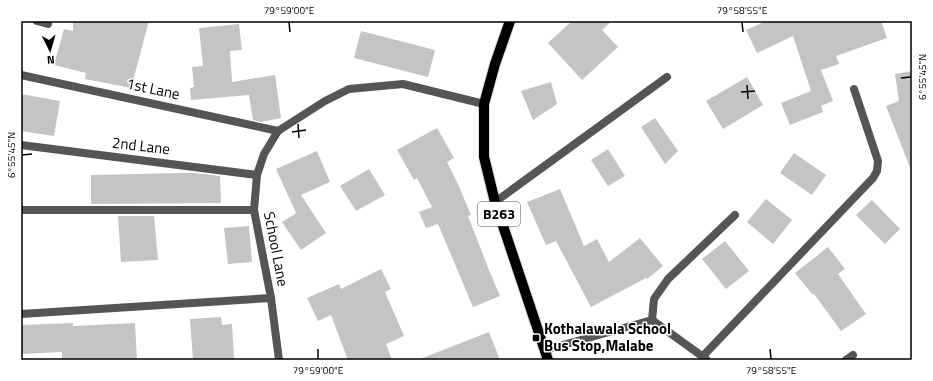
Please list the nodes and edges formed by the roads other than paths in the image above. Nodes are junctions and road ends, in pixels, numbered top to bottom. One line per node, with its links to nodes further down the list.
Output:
1 (37, 21): 3 (street)
2 (510, 21): 7 (main road, B263)
3 (48, 24)
4 (21, 75): 8 (street, 1st Lane)
5 (667, 77): 11 (street)
6 (854, 89): 20 (street)
7 (484, 104): 8 (street, School Lane); 11 (main road, B263)
8 (278, 130): 10 (street, School Lane)
9 (21, 145): 10 (street, 2nd Lane)
10 (257, 175): 13 (street, School Lane)
11 (495, 202): 18 (main road, B263)
12 (21, 210): 13 (street)
13 (254, 210): 15 (street, School Lane)
14 (734, 214): 17 (street)
15 (271, 298): 16 (street); 21 (street, School Lane)
16 (21, 314)
17 (652, 320): 18 (street); 20 (street)
18 (546, 355)
19 (853, 355): 22 (street)
20 (704, 358)
21 (279, 360)
22 (846, 360)

